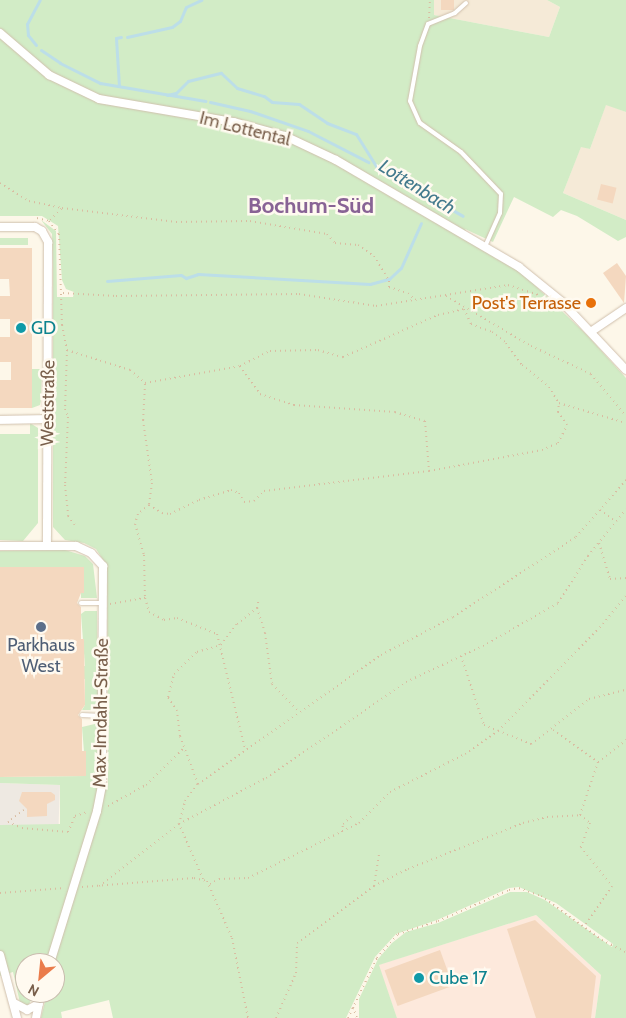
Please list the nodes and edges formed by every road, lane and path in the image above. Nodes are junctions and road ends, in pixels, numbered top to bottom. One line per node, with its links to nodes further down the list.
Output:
1 (430, 0): 3 (path)
2 (466, 3): 3 (lane)
3 (428, 24): 9 (lane)
4 (0, 33): 9 (street, Im Lottental)
5 (0, 183): 6 (path)
6 (62, 208): 8 (path); 12 (path)
7 (0, 227): 8 (street)
8 (42, 230): 22 (street, Weststraße)
9 (485, 247): 11 (street, Im Lottental)
10 (446, 296): 11 (path); 12 (path); 14 (path)
11 (555, 296): 15 (street, Im Lottental)
12 (415, 300): 16 (path)
13 (626, 308): 15 (street)
14 (464, 309): 17 (path); 20 (path); 21 (path)
15 (592, 331): 18 (street, Im Lottental)
16 (66, 350): 19 (path); 31 (path)
17 (240, 366): 19 (path); 25 (path)
18 (626, 370)
19 (145, 383): 27 (path)
20 (559, 403): 24 (path); 25 (path)
21 (626, 416)
22 (46, 419): 23 (street); 34 (street, Weststraße)
23 (0, 420)
24 (626, 423)
25 (429, 471): 27 (path)
26 (626, 480): 29 (path)
27 (149, 505): 37 (path)
28 (626, 509): 30 (path)
29 (600, 510): 30 (path); 45 (path)
30 (616, 522): 32 (path)
31 (75, 525)
32 (599, 543): 35 (path); 43 (path)
33 (0, 546): 34 (street, Max-Imdahl-Straße)
34 (47, 546): 40 (street, Max-Imdahl-Straße)
35 (626, 578)
36 (626, 596): 49 (path)
37 (145, 598): 40 (path); 42 (path)
38 (259, 598): 41 (path)
39 (81, 603): 40 (lane)
40 (103, 604): 47 (street, Max-Imdahl-Straße)
41 (257, 608): 42 (path); 45 (path)
42 (221, 645): 51 (path); 53 (path)
43 (461, 656): 49 (path); 56 (path)
44 (626, 690): 48 (path)
45 (299, 712): 51 (path)
46 (82, 715): 47 (lane)
47 (102, 716): 68 (street, Max-Imdahl-Straße, bridge)
48 (552, 729): 49 (path); 52 (path)
49 (498, 731): 57 (path)
50 (626, 740): 52 (path)
51 (245, 749): 53 (path)
52 (598, 762): 55 (path)
53 (198, 784): 56 (path)
54 (353, 815): 57 (path)
55 (580, 815): 62 (path); 66 (path)
56 (179, 824): 59 (path); 61 (path)
57 (342, 832): 60 (path)
58 (379, 853): 62 (path)
59 (203, 878): 60 (path); 61 (path)
60 (210, 884): 75 (path)
61 (99, 886): 63 (path)
62 (374, 886): 76 (path)
63 (79, 887)
64 (69, 888): 65 (path)
65 (0, 894)
66 (584, 927): 67 (path); 72 (path)
67 (626, 952)
68 (53, 953)
69 (0, 955): 70 (street)
70 (14, 1003): 71 (street); 73 (street)
71 (39, 1004): 74 (street)
72 (353, 1007): 77 (path); 78 (path)
73 (17, 1018)
74 (36, 1018)
75 (248, 1018)
76 (276, 1018)
77 (348, 1018)
78 (357, 1018)

